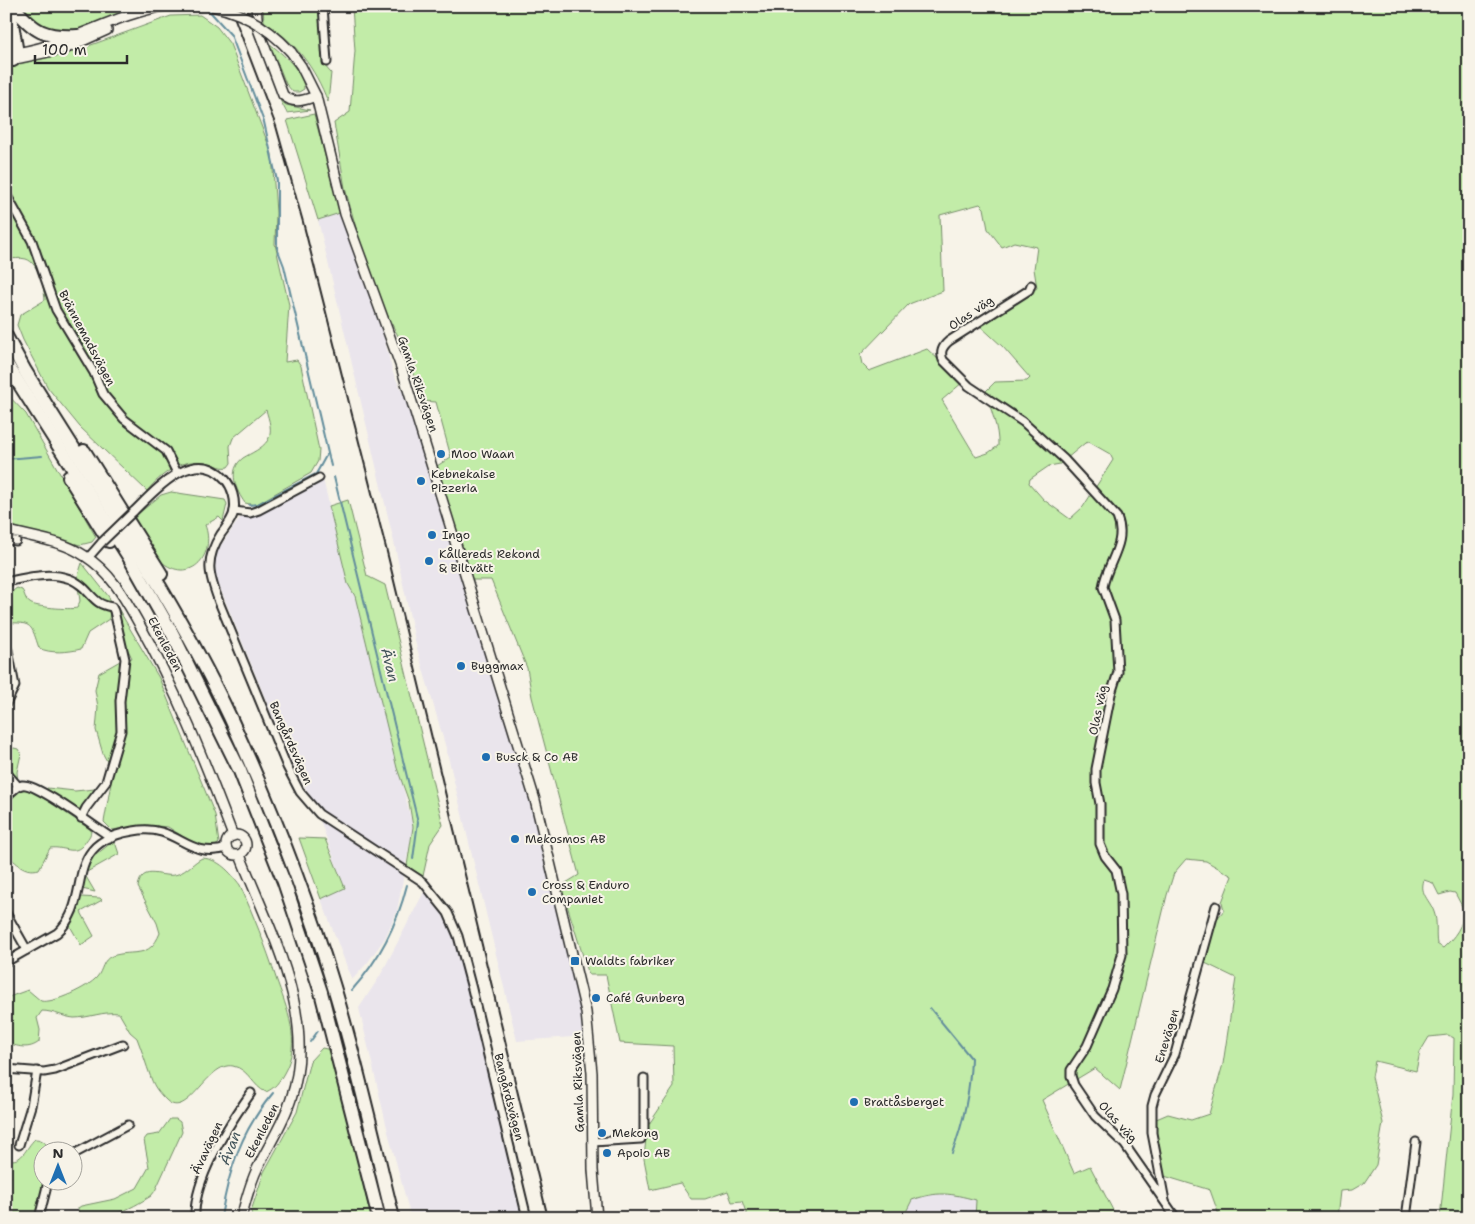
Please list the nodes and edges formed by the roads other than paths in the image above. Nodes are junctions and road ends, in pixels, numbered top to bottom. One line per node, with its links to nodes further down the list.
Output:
1 (9, 6): 10 (highway)
2 (13, 6): 9 (highway)
3 (165, 6): 7 (street)
4 (212, 6): 12 (street, Gamla Riksvägen, bridge)
5 (256, 6): 12 (street)
6 (323, 6): 11 (street)
7 (133, 15): 9 (street); 10 (street)
8 (6, 27): 10 (highway)
9 (78, 36): 10 (street)
10 (10, 56)
11 (327, 62)
12 (316, 96): 45 (street, Gamla Riksvägen)
13 (6, 194): 17 (street, Brännemadsvägen)
14 (1031, 285): 50 (street, Olas väg)
15 (6, 336): 55 (highway)
16 (6, 363): 54 (highway)
17 (177, 473): 19 (street); 23 (street, bridge)
18 (319, 478): 19 (street)
19 (234, 512): 56 (street, Bangårdsvägen)
20 (6, 530): 23 (street, Ekenleden)
21 (6, 540): 22 (street)
22 (16, 541)
23 (88, 558): 31 (street, Ekenleden)
24 (6, 582): 30 (street)
25 (8, 650): 26 (street)
26 (6, 704)
27 (6, 772): 28 (street)
28 (18, 786): 29 (street); 30 (street)
29 (6, 796)
30 (81, 818): 32 (street)
31 (233, 836): 33 (street); 34 (street, Ekenleden)
32 (112, 838): 33 (street); 37 (street)
33 (227, 848): 34 (street)
34 (240, 855): 53 (street, Ekenleden)
35 (1216, 906): 50 (street, Enevägen)
36 (6, 913): 37 (street)
37 (27, 950): 38 (street)
38 (6, 962)
39 (123, 1044): 41 (street)
40 (6, 1069): 41 (street)
41 (37, 1071): 47 (street)
42 (644, 1078): 45 (street, Gamla Riksvägen)
43 (251, 1093): 52 (street, Ävavägen)
44 (128, 1125): 48 (street)
45 (592, 1142): 57 (street, Gamla Riksvägen)
46 (1416, 1142): 59 (street)
47 (20, 1145)
48 (82, 1150)
49 (46, 1192): 51 (street)
50 (1166, 1202): 58 (street, Olas väg)
51 (39, 1218)
52 (195, 1218)
53 (241, 1218)
54 (379, 1218)
55 (393, 1218)
56 (527, 1218)
57 (597, 1218)
58 (1176, 1218)
59 (1406, 1218)

